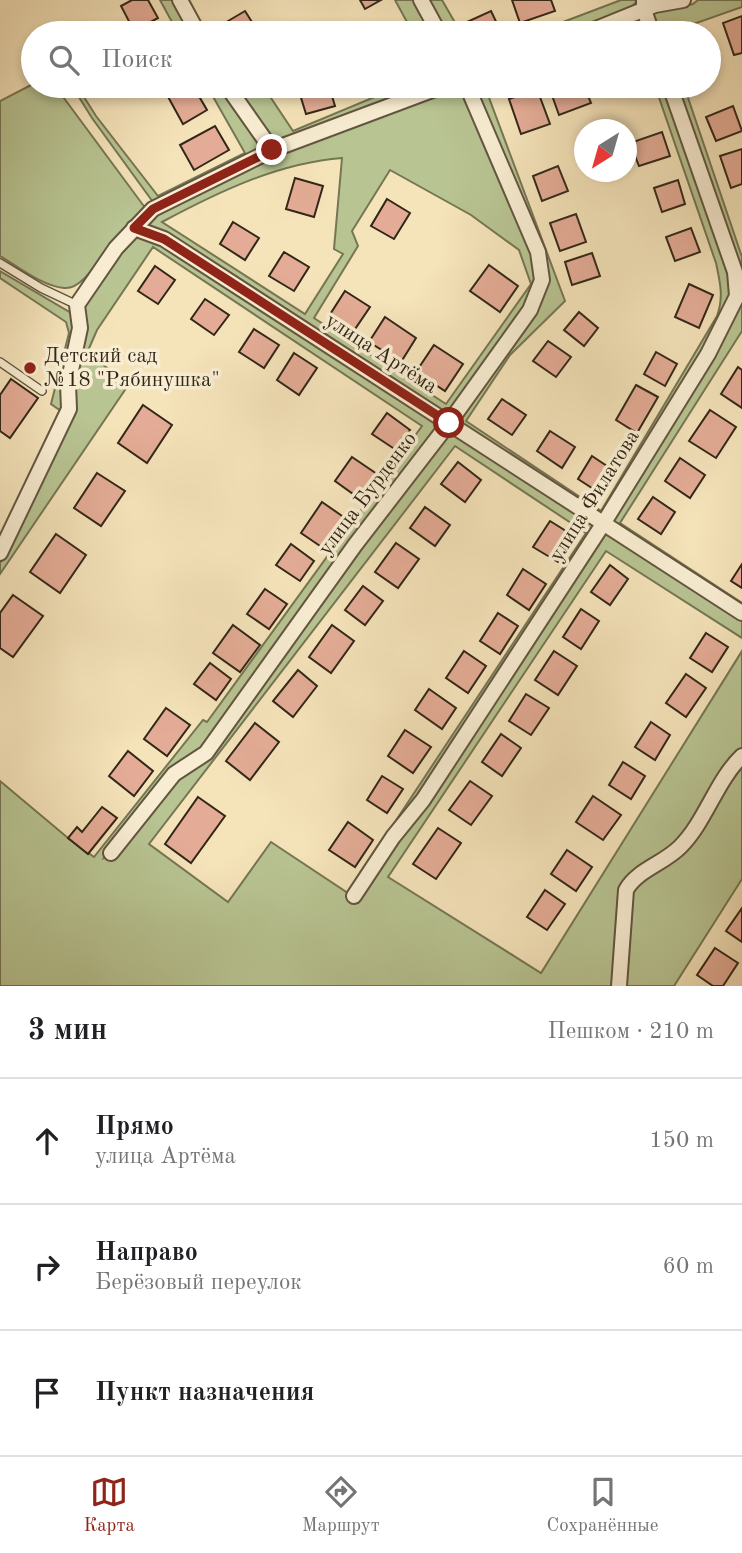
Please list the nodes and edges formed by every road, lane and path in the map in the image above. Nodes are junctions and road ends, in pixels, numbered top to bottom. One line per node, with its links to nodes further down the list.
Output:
1 (180, 0): 5 (street)
2 (421, 0): 6 (street)
3 (683, 0): 4 (street)
4 (644, 5): 7 (street)
5 (191, 21)
6 (432, 21)
7 (611, 21)
8 (235, 98): 12 (street)
9 (411, 98): 12 (street)
10 (472, 98): 19 (street, улица Бурденко)
11 (674, 98): 15 (street, улица Филатова)
12 (272, 150): 13 (street)
13 (134, 228): 16 (street); 19 (street, улица Артёма)
14 (0, 263): 16 (lane)
15 (739, 271): 20 (street, улица Филатова)
16 (77, 305): 21 (street)
17 (0, 362): 18 (lane)
18 (42, 391)
19 (449, 423): 20 (street, улица Артёма); 24 (street, улица Бурденко)
20 (603, 524): 22 (street, улица Артёма); 25 (street, улица Филатова)
21 (0, 553)
22 (742, 613)
23 (742, 756): 26 (street)
24 (111, 853)
25 (354, 896)
26 (619, 986)

